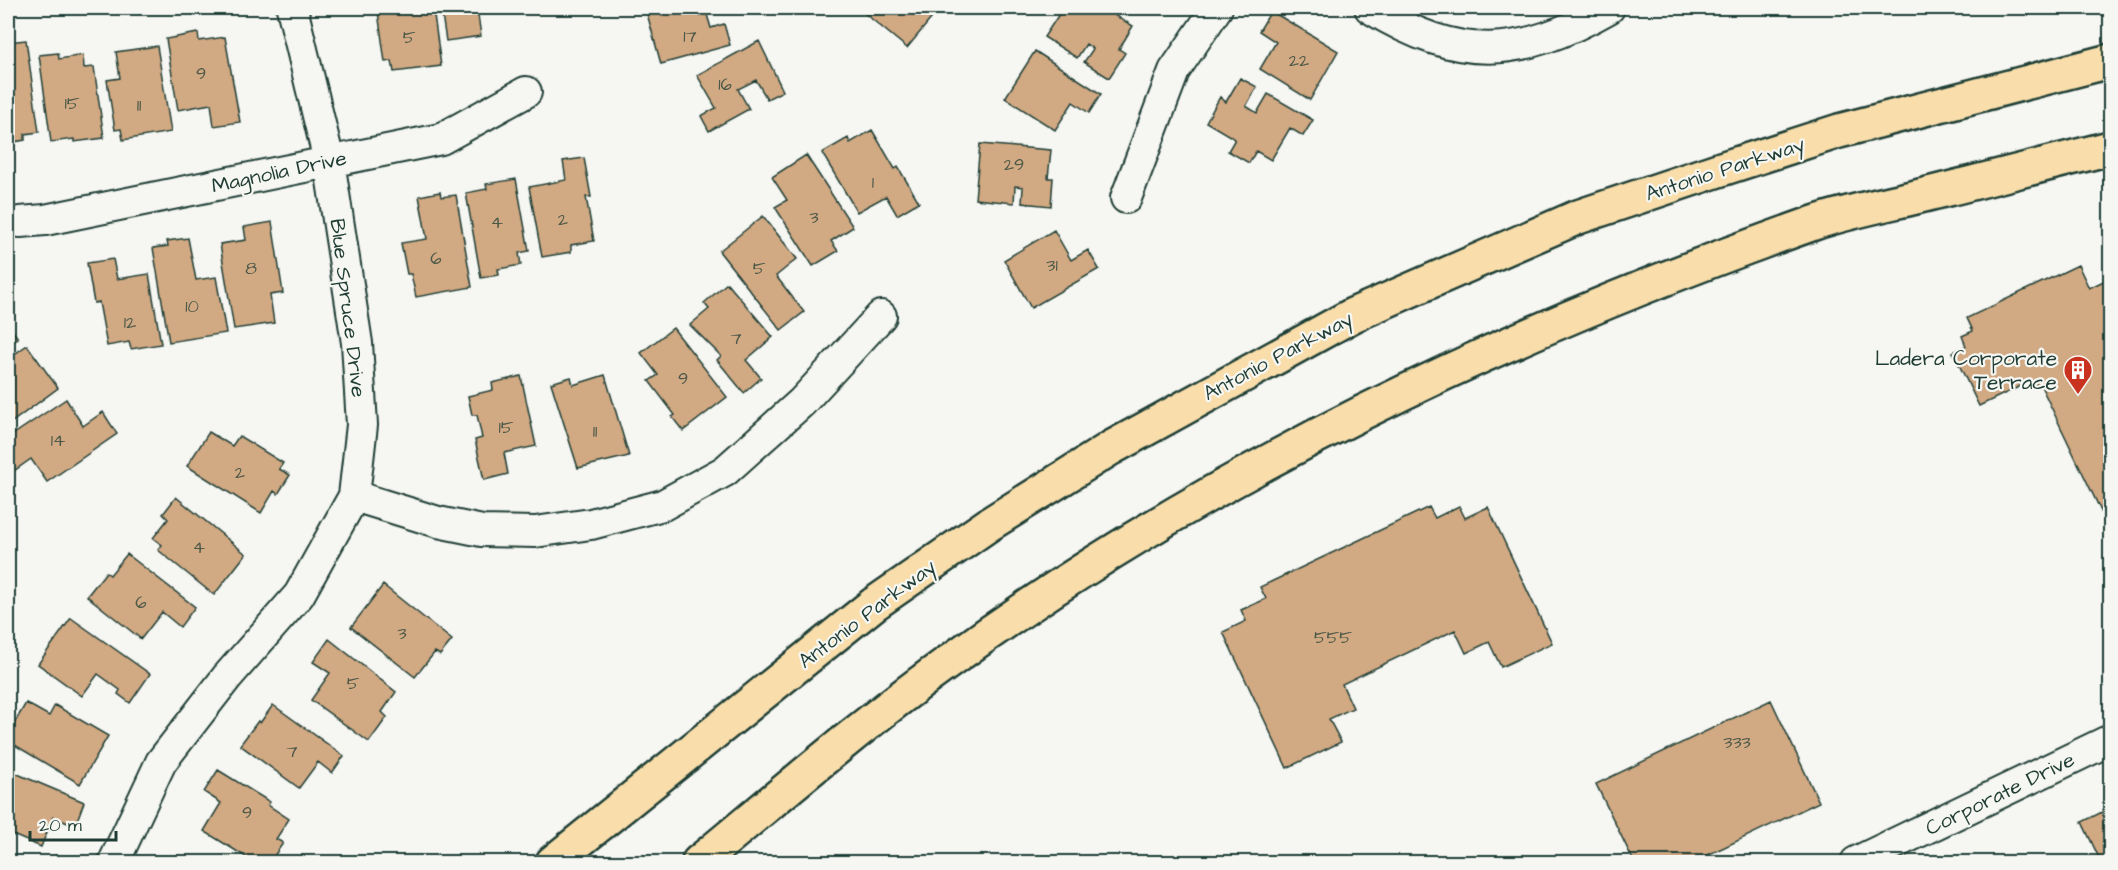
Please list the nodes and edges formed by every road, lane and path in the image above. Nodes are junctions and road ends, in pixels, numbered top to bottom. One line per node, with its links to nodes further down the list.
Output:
1 (292, 8): 8 (street, Blue Spruce Drive)
2 (1217, 8): 9 (street)
3 (1370, 8): 4 (street)
4 (1610, 8)
5 (2110, 61): 15 (main road, Antonio Parkway)
6 (526, 92): 8 (street, Magnolia Drive)
7 (2110, 148): 16 (main road)
8 (329, 161): 10 (street, Magnolia Drive); 12 (street, Blue Spruce Drive)
9 (1126, 198)
10 (20, 222)
11 (881, 316): 12 (street)
12 (354, 495): 14 (street, Blue Spruce Drive)
13 (2110, 740): 17 (street, Corporate Drive)
14 (114, 862)
15 (553, 862)
16 (699, 862)
17 (1856, 862)

